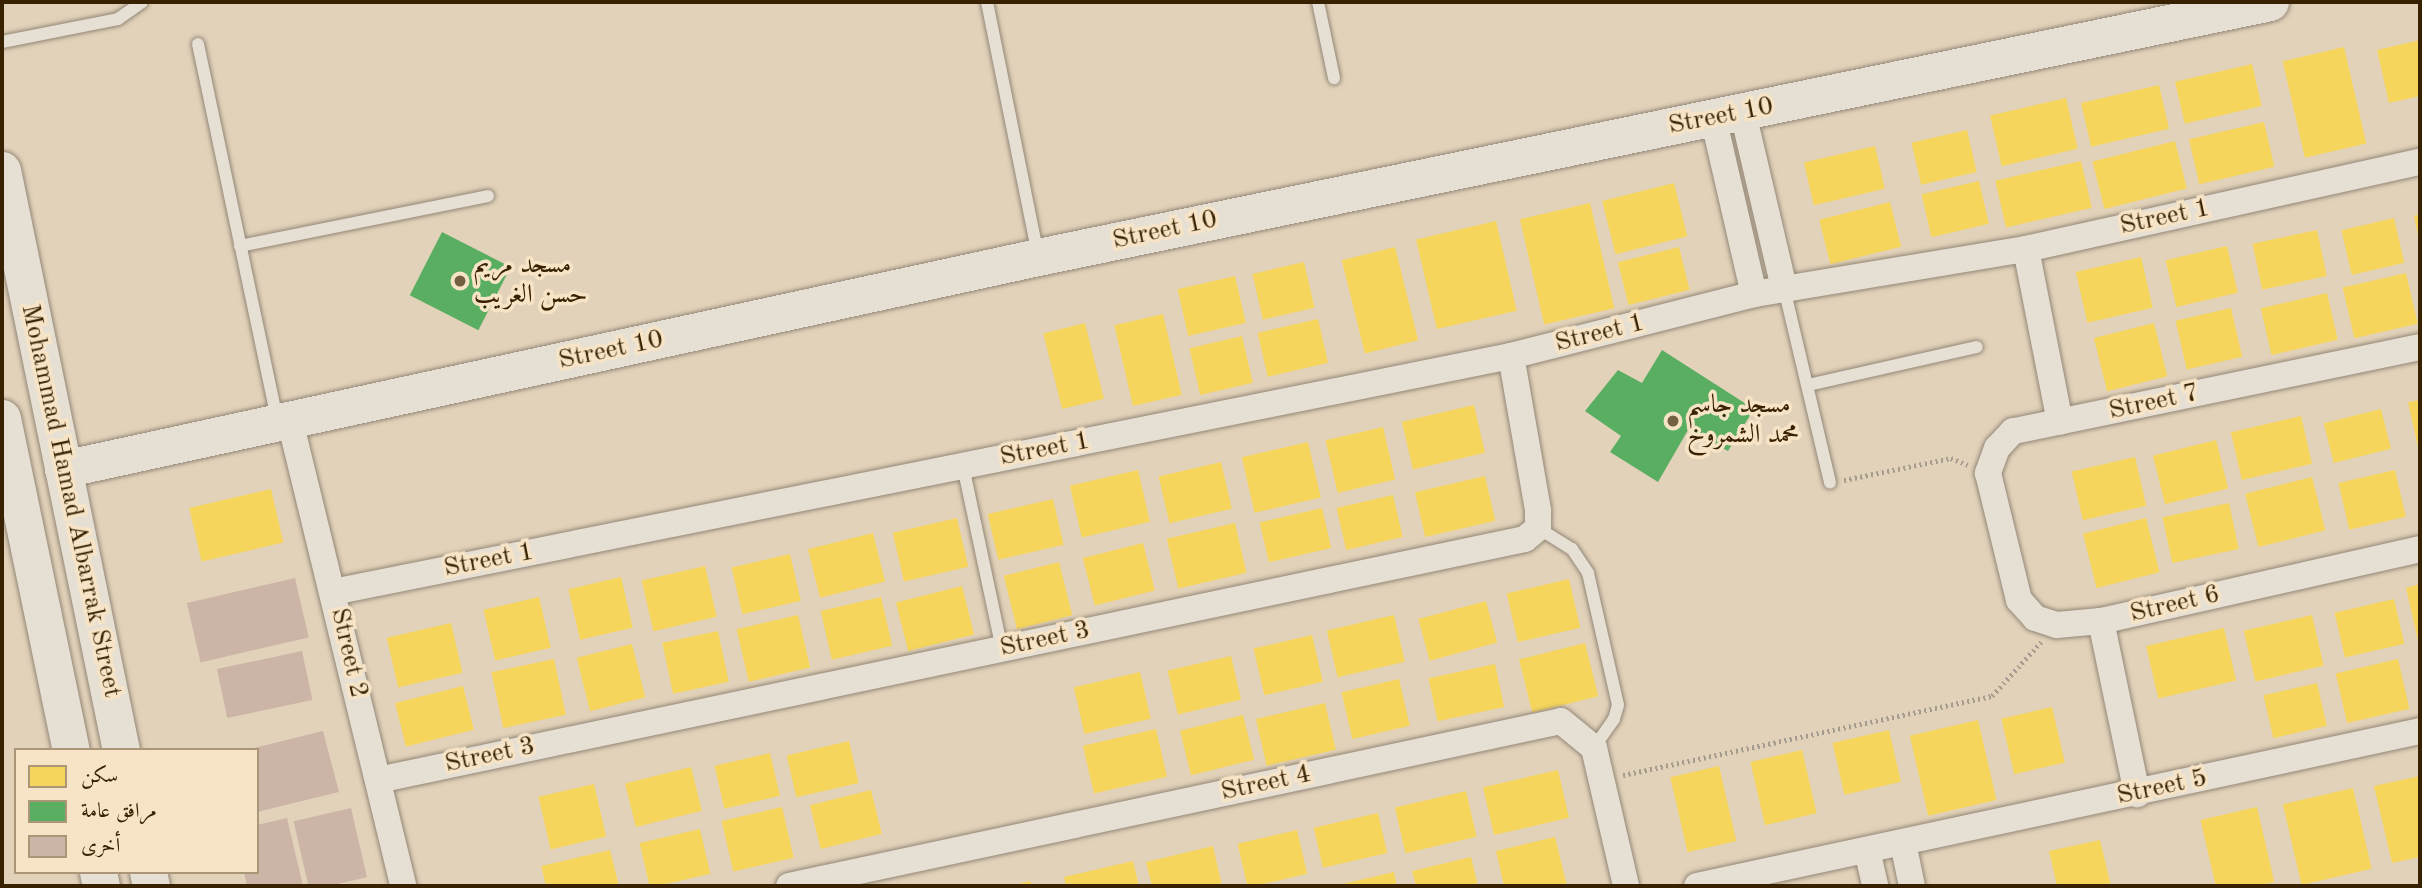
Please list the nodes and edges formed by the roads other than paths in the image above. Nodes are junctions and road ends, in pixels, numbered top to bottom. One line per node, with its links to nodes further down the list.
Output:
1 (142, 2): 5 (lane)
2 (987, 2): 14 (lane)
3 (1318, 2): 7 (lane)
4 (2270, 2): 8 (street, Street 10)
5 (2, 42)
6 (198, 44): 12 (lane)
7 (1334, 78)
8 (1728, 115): 14 (street, Street 10); 15 (street); 16 (street)
9 (2420, 162): 13 (street, Street 1)
10 (2, 170): 25 (street, Mohammad Hamad Albarrak Street)
11 (488, 196): 12 (lane)
12 (240, 246): 22 (lane)
13 (2026, 249): 15 (street, Street 1); 23 (street)
14 (1038, 257): 22 (street, Street 10)
15 (1784, 288): 16 (street, Street 1); 20 (lane)
16 (1754, 294): 19 (street, Street 1)
17 (1977, 347): 20 (lane)
18 (2420, 347): 23 (street, Street 7)
19 (1511, 356): 24 (street, Street 1); 27 (street)
20 (1808, 385): 26 (lane)
21 (2, 418): 33 (street, Mohammad Hamad Albarrak Street)
22 (284, 422): 25 (street, Street 10); 29 (street, Street 2)
23 (2060, 422): 30 (street, Street 7)
24 (963, 466): 29 (street, Street 1); 31 (lane)
25 (63, 469): 34 (street, Mohammad Hamad Albarrak Street)
26 (1829, 483)
27 (1538, 528): 31 (street, Street 3); 35 (lane)
28 (2420, 550): 30 (street, Street 6)
29 (333, 592): 36 (street, Street 2)
30 (2101, 621): 37 (street, Street 6)
31 (1002, 649): 36 (street, Street 3)
32 (2420, 731): 37 (street, Street 5)
33 (71, 748)
34 (121, 748)
35 (1594, 748): 41 (street, Street 4); 42 (street)
36 (377, 780): 40 (street, Street 2)
37 (2137, 793): 38 (street, Street 5)
38 (1903, 843): 39 (street, Street 5); 45 (street)
39 (1867, 850): 43 (street, Street 5); 44 (street)
40 (402, 886)
41 (789, 886)
42 (1626, 886)
43 (1696, 886)
44 (1875, 886)
45 (1912, 886)

